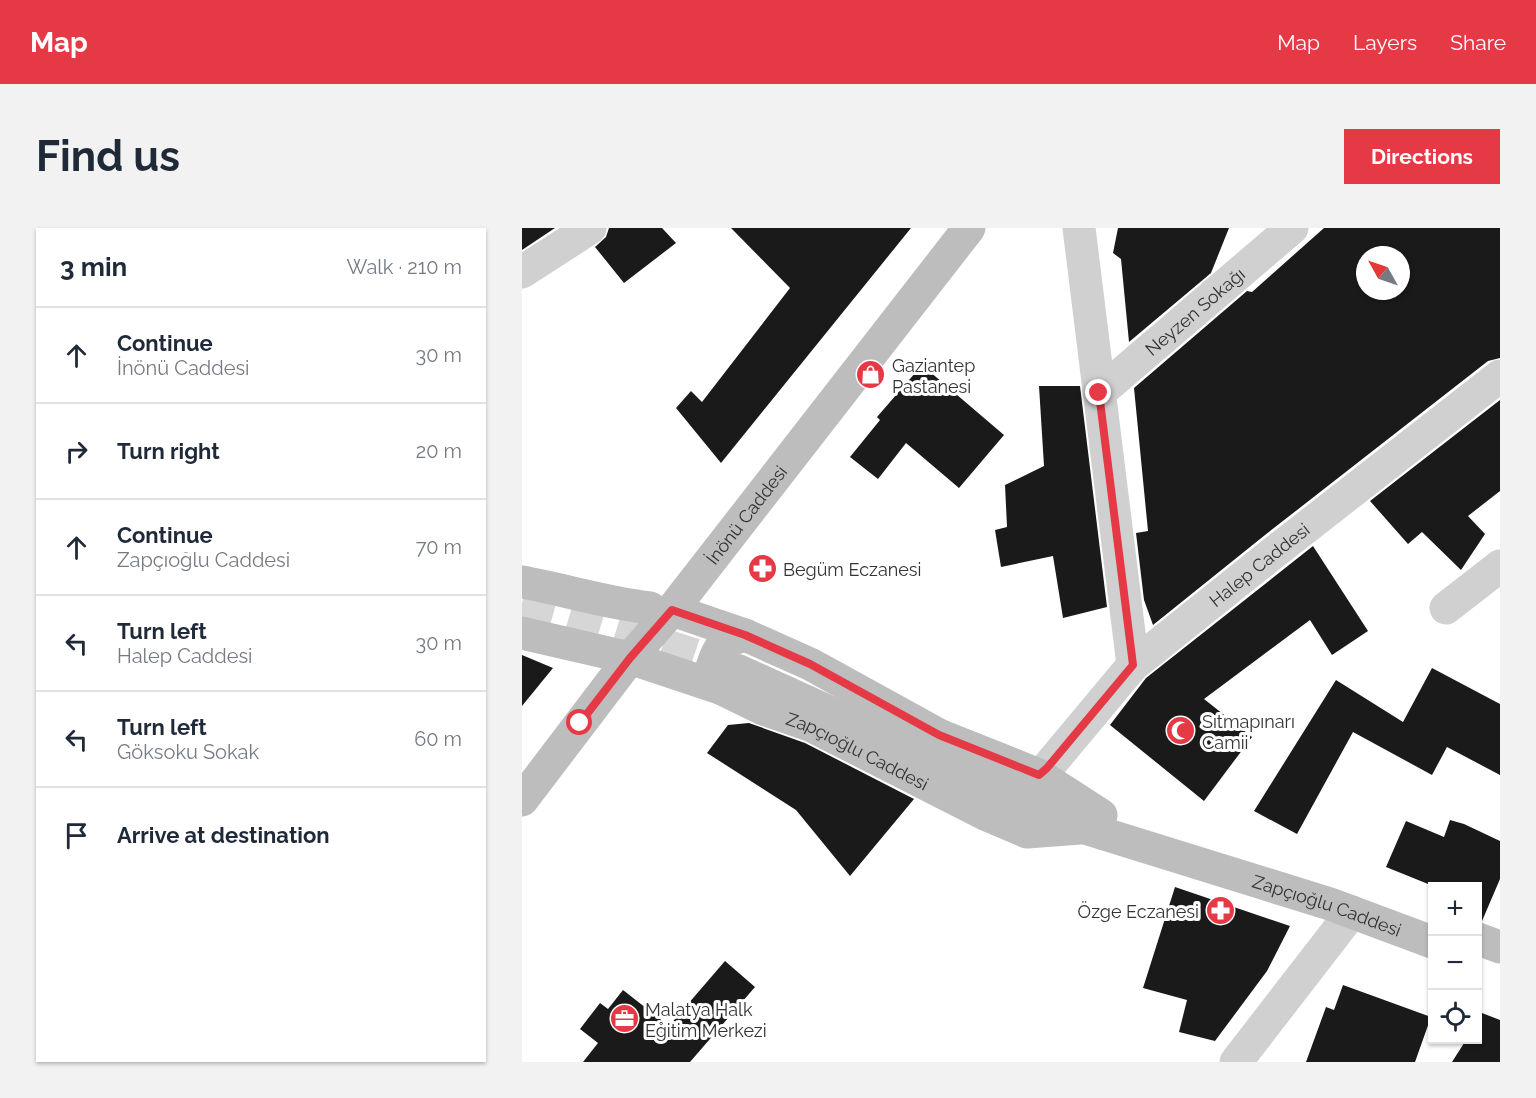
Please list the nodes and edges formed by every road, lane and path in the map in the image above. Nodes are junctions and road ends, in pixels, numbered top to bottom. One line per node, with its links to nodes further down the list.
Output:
1 (590, 228): 6 (street)
2 (946, 228): 12 (main road, İnönü Caddesi)
3 (969, 228): 12 (main road, İnönü Caddesi)
4 (1079, 228): 8 (street)
5 (1292, 228): 8 (street, Neyzen Sokağı)
6 (522, 272)
7 (1500, 376): 16 (street, Halep Caddesi)
8 (1099, 393): 16 (street)
9 (1500, 566): 11 (street)
10 (526, 582): 12 (main road, Zapçıoğlu Caddesi); 13 (main road)
11 (1446, 608)
12 (661, 609): 14 (main road, Zapçıoğlu Caddesi); 15 (main road, İnönü Caddesi)
13 (522, 631): 15 (main road, Zapçıoğlu Caddesi)
14 (745, 635): 17 (main road); 19 (main road, Zapçıoğlu Caddesi)
15 (622, 656): 17 (main road, Zapçıoğlu Caddesi); 18 (main road, İnönü Caddesi); 20 (main road, İnönü Caddesi)
16 (1133, 665): 19 (street, Halep Caddesi)
17 (729, 680): 21 (main road, Zapçıoğlu Caddesi); 21 (main road, Zapçıoğlu Caddesi)
18 (522, 772)
19 (1039, 775): 21 (main road, Zapçıoğlu Caddesi)
20 (522, 800)
21 (1093, 821): 22 (main road, Zapçıoğlu Caddesi); 23 (main road, Zapçıoğlu Caddesi)
22 (1353, 912): 24 (main road, Zapçıoğlu Caddesi); 29 (street)
23 (1428, 922)
24 (1428, 940)
25 (1482, 940): 26 (main road)
26 (1500, 947)
27 (1482, 960): 28 (main road)
28 (1500, 966)
29 (1236, 1062)

